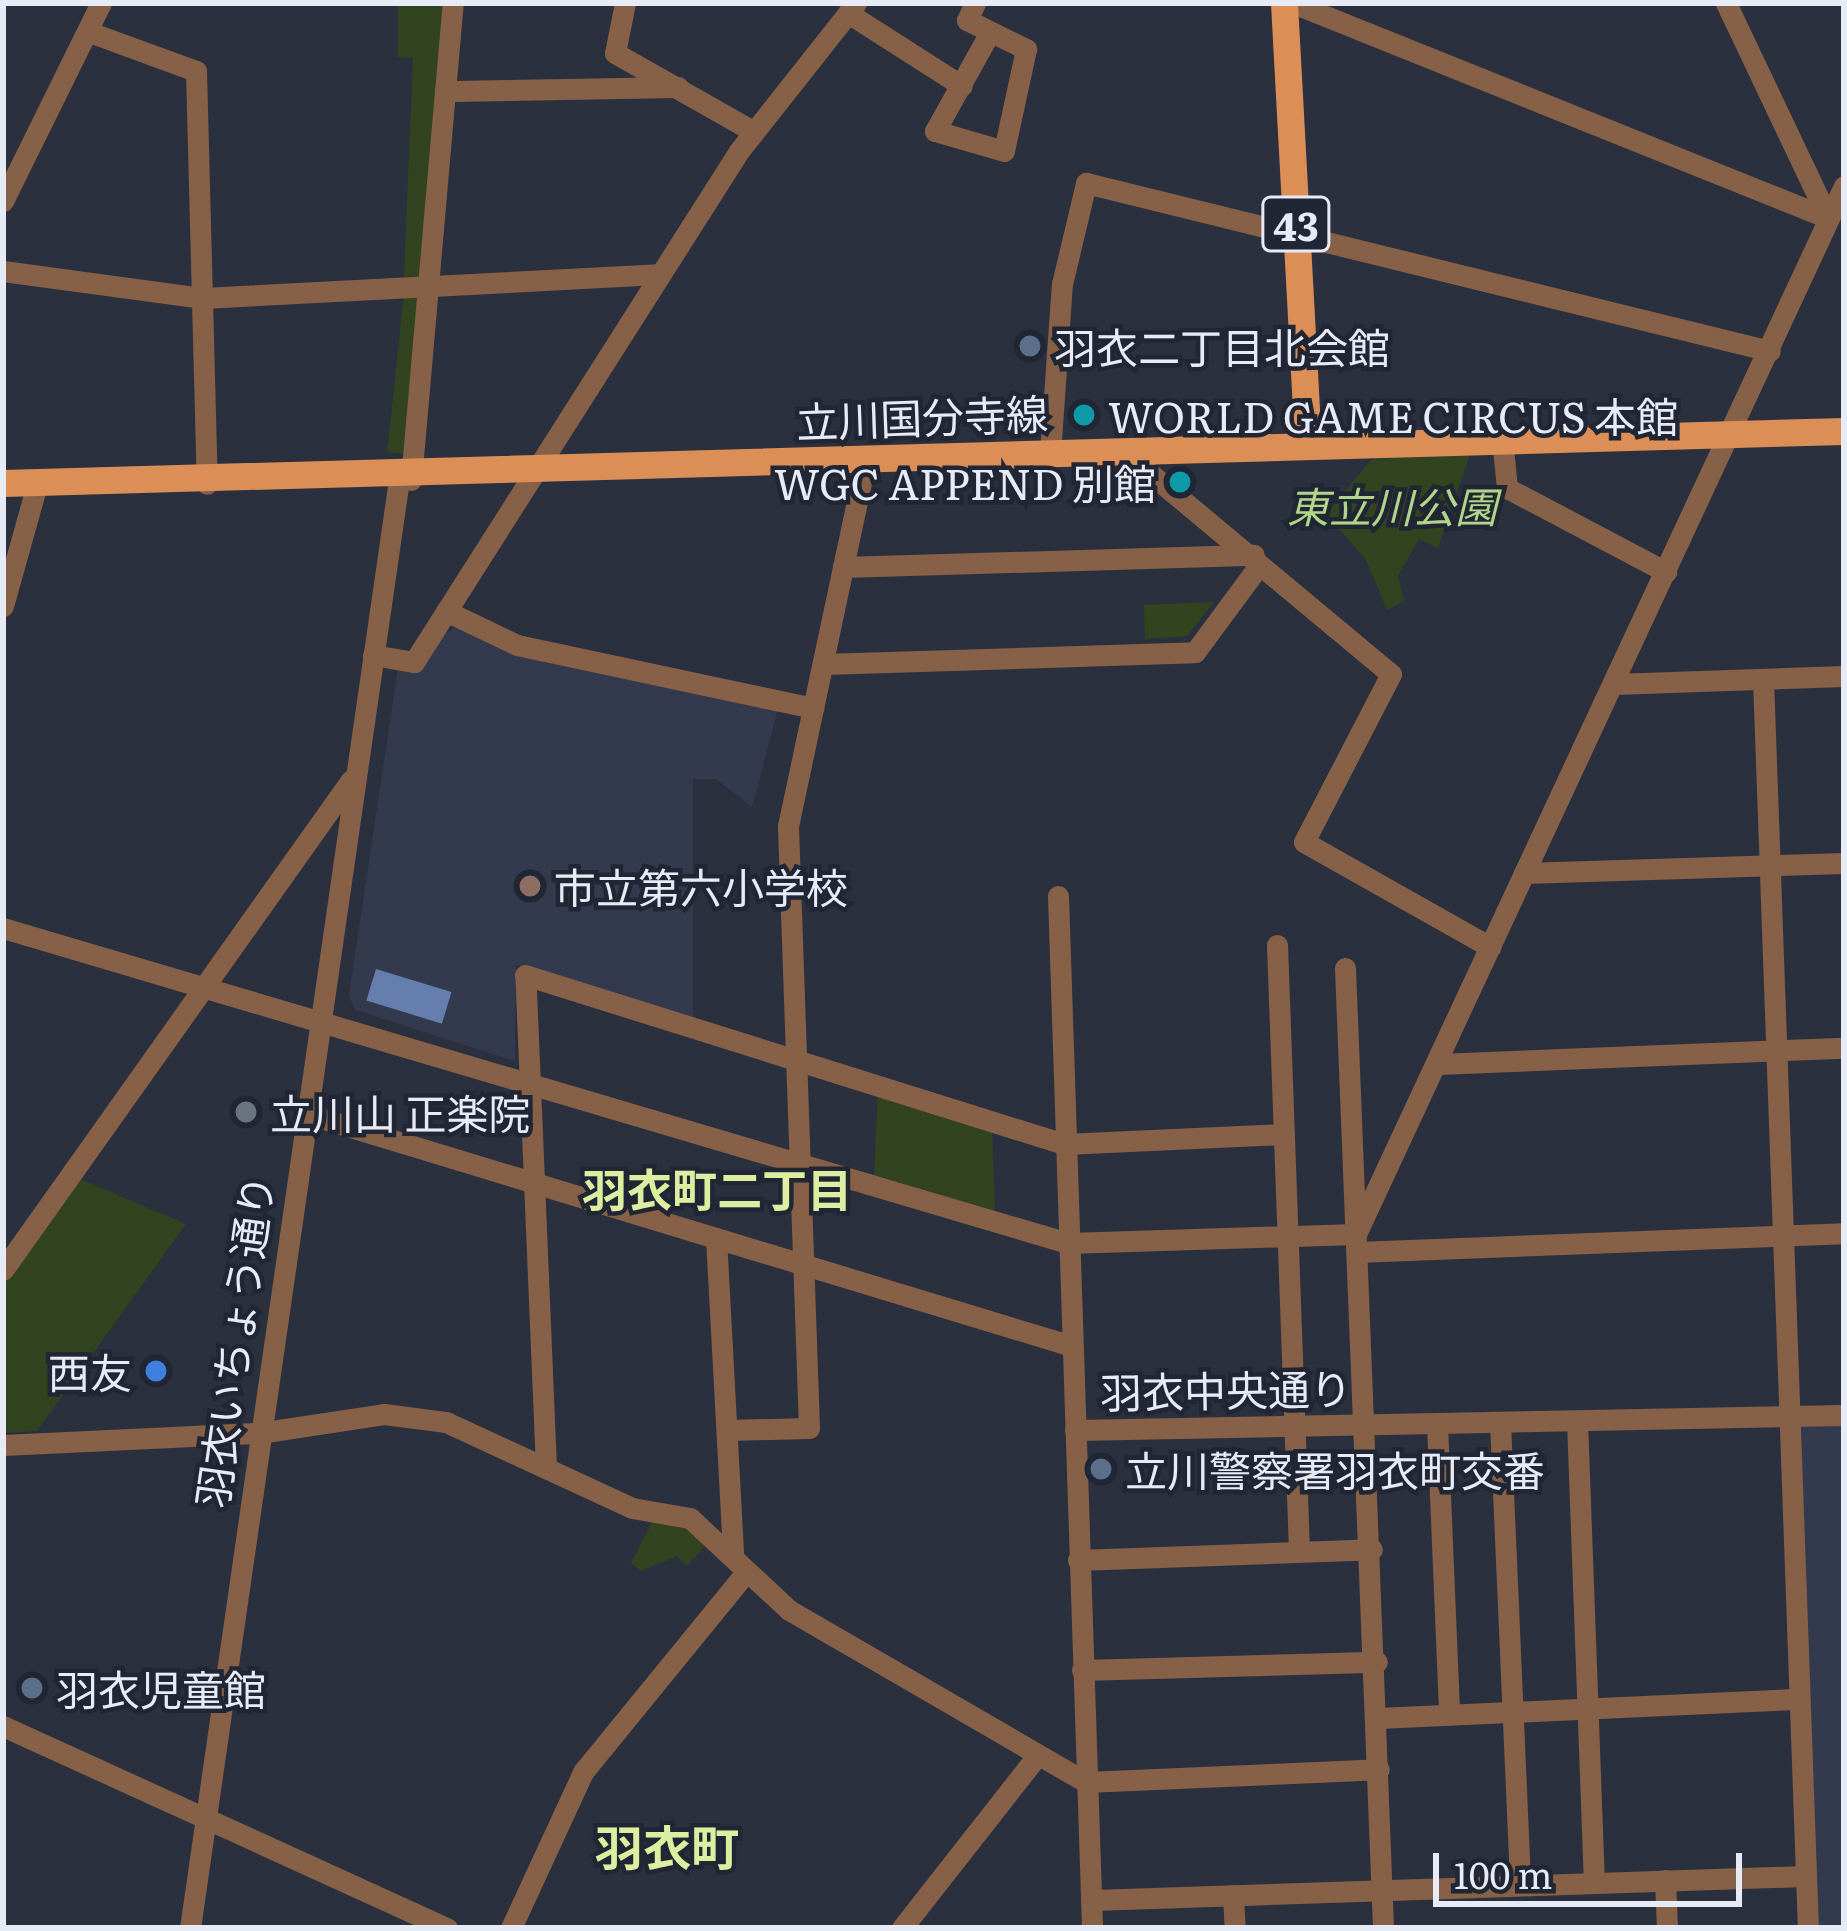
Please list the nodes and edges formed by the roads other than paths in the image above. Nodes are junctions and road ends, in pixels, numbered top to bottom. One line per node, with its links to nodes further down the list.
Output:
1 (101, 3): 10 (street)
2 (454, 3): 13 (street, 羽衣いちょう通り)
3 (626, 3): 12 (street)
4 (975, 3): 9 (street)
5 (1284, 3): 17 (main road, 43)
6 (1293, 3): 15 (street)
7 (1726, 3): 15 (street)
8 (852, 8): 11 (street); 14 (street)
9 (990, 32): 11 (street); 11 (street)
10 (92, 34): 16 (street); 21 (street)
11 (962, 86)
12 (678, 87): 13 (street); 14 (street)
13 (454, 91): 20 (street, 羽衣いちょう通り)
14 (754, 131): 19 (street)
15 (1835, 199): 22 (street)
16 (3, 201)
17 (1297, 232): 22 (street); 26 (main road, 43); 28 (street)
18 (3, 271): 21 (street)
19 (658, 274): 20 (street); 30 (street)
20 (435, 284): 21 (street); 31 (street, 羽衣いちょう通り)
21 (203, 298): 34 (street)
22 (1770, 351): 24 (street)
23 (1844, 431): 24 (main road, 立川国分寺線)
24 (1730, 435): 25 (main road, 立川国分寺線); 37 (street)
25 (1502, 438): 26 (main road, 立川国分寺線); 37 (street)
26 (1308, 444): 27 (main road, 立川国分寺線)
27 (1122, 451): 28 (main road, 立川国分寺線); 35 (street)
28 (1050, 454): 29 (main road, 立川国分寺線)
29 (866, 460): 30 (main road, 立川国分寺線); 36 (street)
30 (532, 474): 31 (main road, 立川国分寺線); 39 (street)
31 (405, 480): 34 (main road, 立川国分寺線); 40 (street, 羽衣いちょう通り)
32 (3, 483): 33 (main road, 立川国分寺線)
33 (38, 484): 34 (main road, 立川国分寺線); 38 (street)
34 (206, 484)
35 (1255, 563): 36 (street); 41 (street); 53 (street)
36 (843, 567): 41 (street)
37 (1666, 572): 44 (street)
38 (3, 606)
39 (446, 611): 40 (street); 45 (street)
40 (373, 655): 46 (street, 羽衣いちょう通り)
41 (823, 664): 45 (street)
42 (1844, 676): 43 (street)
43 (1763, 679): 44 (street); 48 (street)
44 (1614, 685): 49 (street)
45 (813, 709): 59 (street)
46 (351, 780): 55 (street); 56 (street, 羽衣いちょう通り)
47 (1844, 863): 48 (street)
48 (1770, 866): 49 (street); 58 (street)
49 (1524, 873): 53 (street)
50 (1058, 896): 64 (street, 羽衣中央通り)
51 (3, 928): 55 (street)
52 (1277, 945): 63 (street)
53 (1490, 946): 60 (street)
54 (1345, 968): 72 (street)
55 (205, 985): 56 (street); 74 (street)
56 (318, 1016): 61 (street); 62 (street, 羽衣いちょう通り)
57 (1844, 1048): 58 (street)
58 (1777, 1050): 60 (street); 69 (street)
59 (796, 1058): 61 (street); 64 (street); 65 (street)
60 (1438, 1064): 72 (street)
61 (530, 1080): 65 (street); 66 (street)
62 (304, 1113): 66 (street); 85 (street, 羽衣いちょう通り)
63 (1284, 1134): 64 (street); 68 (street)
64 (1064, 1144): 71 (street, 羽衣中央通り)
65 (800, 1162): 71 (street); 73 (street)
66 (535, 1183): 70 (street); 87 (street)
67 (1844, 1234): 69 (street)
68 (1287, 1236): 71 (street); 72 (street); 82 (street)
69 (1784, 1236): 72 (street); 77 (street)
70 (716, 1238): 73 (street); 83 (street)
71 (1068, 1243): 75 (street, 羽衣中央通り)
72 (1357, 1243): 81 (street)
73 (803, 1264): 75 (street); 83 (street)
74 (3, 1270)
75 (1072, 1346): 84 (street, 羽衣中央通り)
76 (1844, 1415): 77 (street, 羽衣中央通り)
77 (1791, 1418): 78 (street, 羽衣中央通り); 94 (street)
78 (1577, 1421): 79 (street, 羽衣中央通り); 95 (street)
79 (1500, 1423): 80 (street, 羽衣中央通り); 96 (street)
80 (1437, 1424): 81 (street, 羽衣中央通り); 97 (street)
81 (1364, 1425): 82 (street, 羽衣中央通り); 88 (street)
82 (1294, 1426): 84 (street, 羽衣中央通り); 89 (street)
83 (727, 1430): 91 (street)
84 (1075, 1430): 90 (street)
85 (259, 1433): 86 (street); 87 (street); 103 (street, 羽衣いちょう通り)
86 (3, 1445)
87 (546, 1468): 91 (street)
88 (1372, 1549): 89 (street); 92 (street)
89 (1298, 1551): 90 (street)
90 (1078, 1560): 93 (street)
91 (740, 1563): 100 (street); 113 (street)
92 (1376, 1662): 93 (street); 98 (street)
93 (1082, 1670): 102 (street)
94 (1799, 1700): 95 (street); 104 (street)
95 (1588, 1709): 96 (street); 106 (street)
96 (1512, 1712): 97 (street); 107 (street)
97 (1449, 1715): 98 (street)
98 (1378, 1718): 101 (street)
99 (3, 1726): 103 (street)
100 (1036, 1757): 102 (street); 114 (street)
101 (1379, 1768): 102 (street); 108 (street)
102 (1085, 1782): 110 (street)
103 (206, 1818): 111 (street, 羽衣いちょう通り); 112 (street)
104 (1806, 1876): 105 (street); 119 (street)
105 (1665, 1880): 106 (street); 118 (street)
106 (1594, 1883): 107 (street)
107 (1520, 1886): 108 (street)
108 (1382, 1890): 109 (street); 117 (street)
109 (1233, 1895): 110 (street); 116 (street)
110 (1093, 1900): 115 (street)
111 (190, 1928)
112 (447, 1928)
113 (511, 1928)
114 (902, 1928)
115 (1092, 1928)
116 (1234, 1928)
117 (1383, 1928)
118 (1667, 1928)
119 (1808, 1928)

